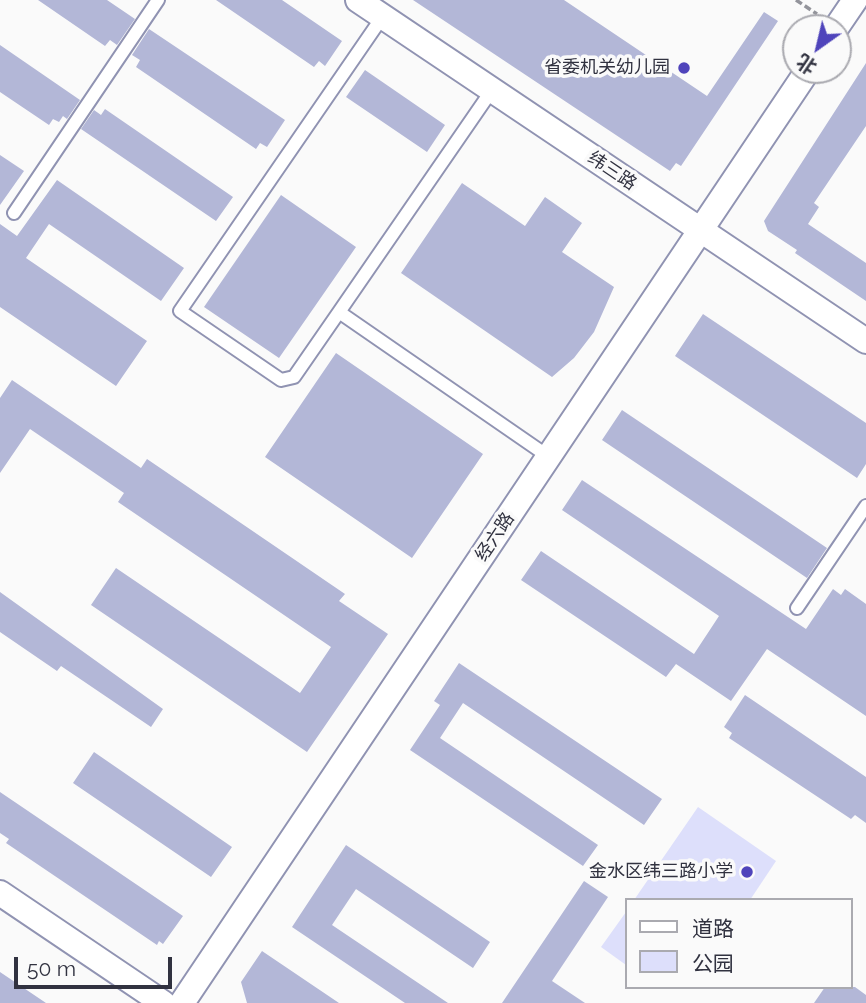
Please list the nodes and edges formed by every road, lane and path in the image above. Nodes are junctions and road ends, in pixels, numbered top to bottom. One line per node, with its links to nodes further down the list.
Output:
1 (158, 0): 6 (lane)
2 (358, 0): 3 (street, 纬三路)
3 (383, 10): 5 (street, 纬三路); 8 (lane)
4 (799, 84): 7 (street, 经六路)
5 (492, 90): 7 (street, 纬三路); 8 (lane)
6 (14, 213)
7 (701, 230): 9 (street, 纬三路); 10 (street, 经六路)
8 (339, 312): 10 (lane)
9 (866, 341)
10 (549, 457): 15 (street, 经六路)
11 (866, 506): 12 (lane)
12 (797, 608)
13 (0, 893): 14 (street)
14 (163, 1003)
15 (182, 1003)

